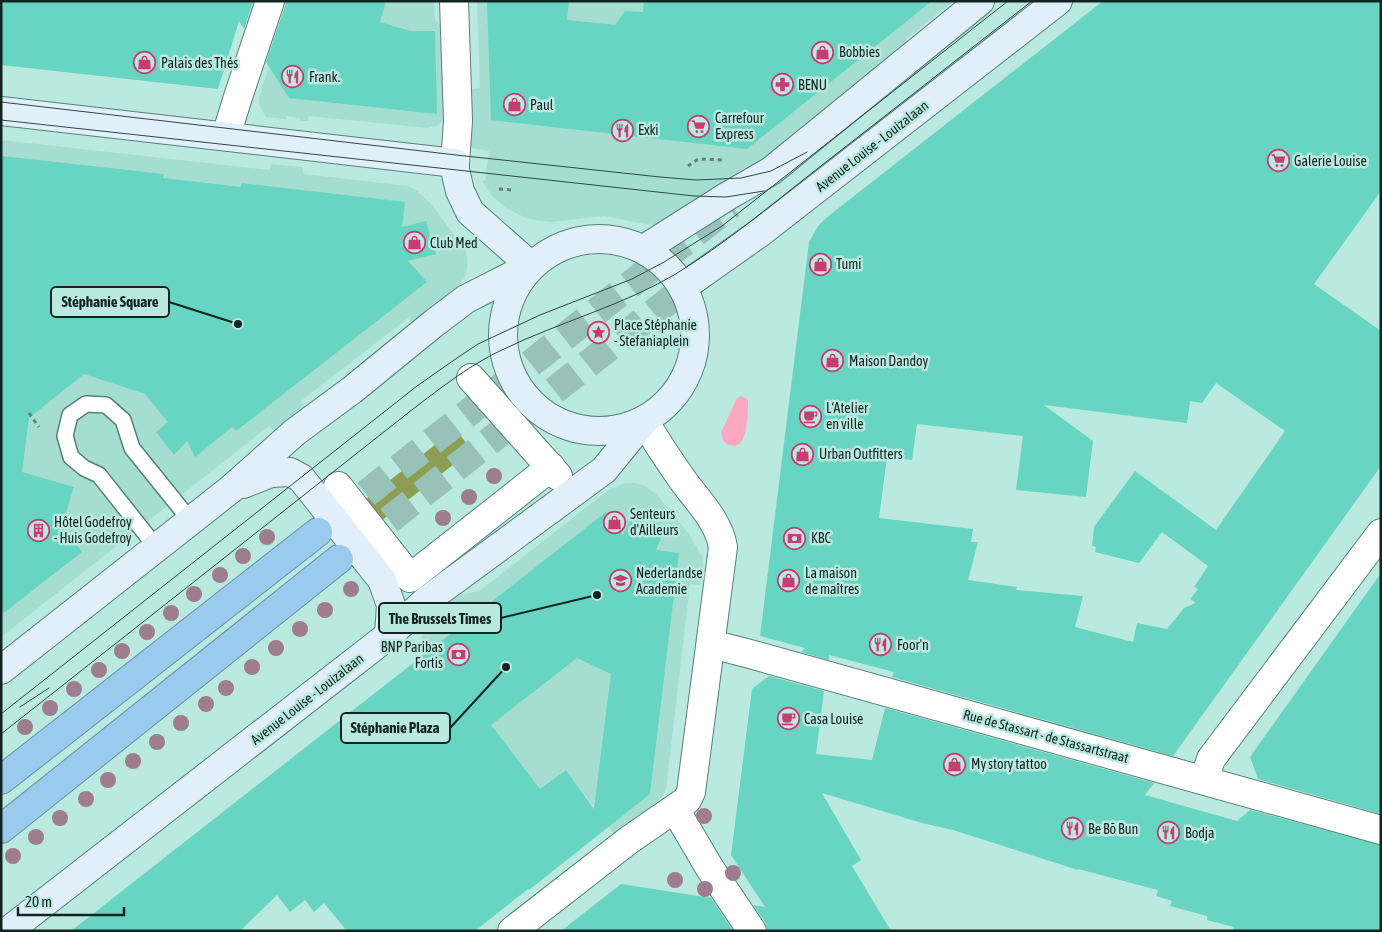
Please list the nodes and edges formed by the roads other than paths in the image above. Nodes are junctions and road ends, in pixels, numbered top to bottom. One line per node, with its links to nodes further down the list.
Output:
1 (270, 1): 6 (street)
2 (454, 1): 7 (street)
3 (980, 1): 8 (main road)
4 (1058, 1): 10 (main road, Avenue Louise - Louizalaan)
5 (1, 111): 6 (main road)
6 (226, 136): 7 (main road)
7 (455, 162): 9 (main road)
8 (644, 249): 9 (main road); 10 (main road)
9 (531, 266): 12 (main road); 14 (main road)
10 (683, 287): 12 (main road)
11 (471, 382): 13 (street)
12 (644, 421): 20 (main road, Avenue Louise - Louizalaan); 21 (street)
13 (339, 483)
14 (231, 489): 15 (main road); 20 (main road)
15 (190, 520): 18 (main road); 18 (lane)
16 (318, 532): 23 (highway)
17 (1381, 533): 24 (street)
18 (156, 547): 22 (main road)
19 (339, 559): 26 (highway)
20 (389, 635): 28 (main road, Avenue Louise - Louizalaan)
21 (711, 644): 24 (street, Rue de Stassart - de Stassartstraat); 25 (street)
22 (1, 670)
23 (1, 780)
24 (1204, 780): 27 (street, Rue de Stassart - de Stassartstraat)
25 (675, 809): 29 (street); 30 (street)
26 (1, 829)
27 (1381, 830)
28 (8, 931)
29 (512, 931)
30 (752, 931)

